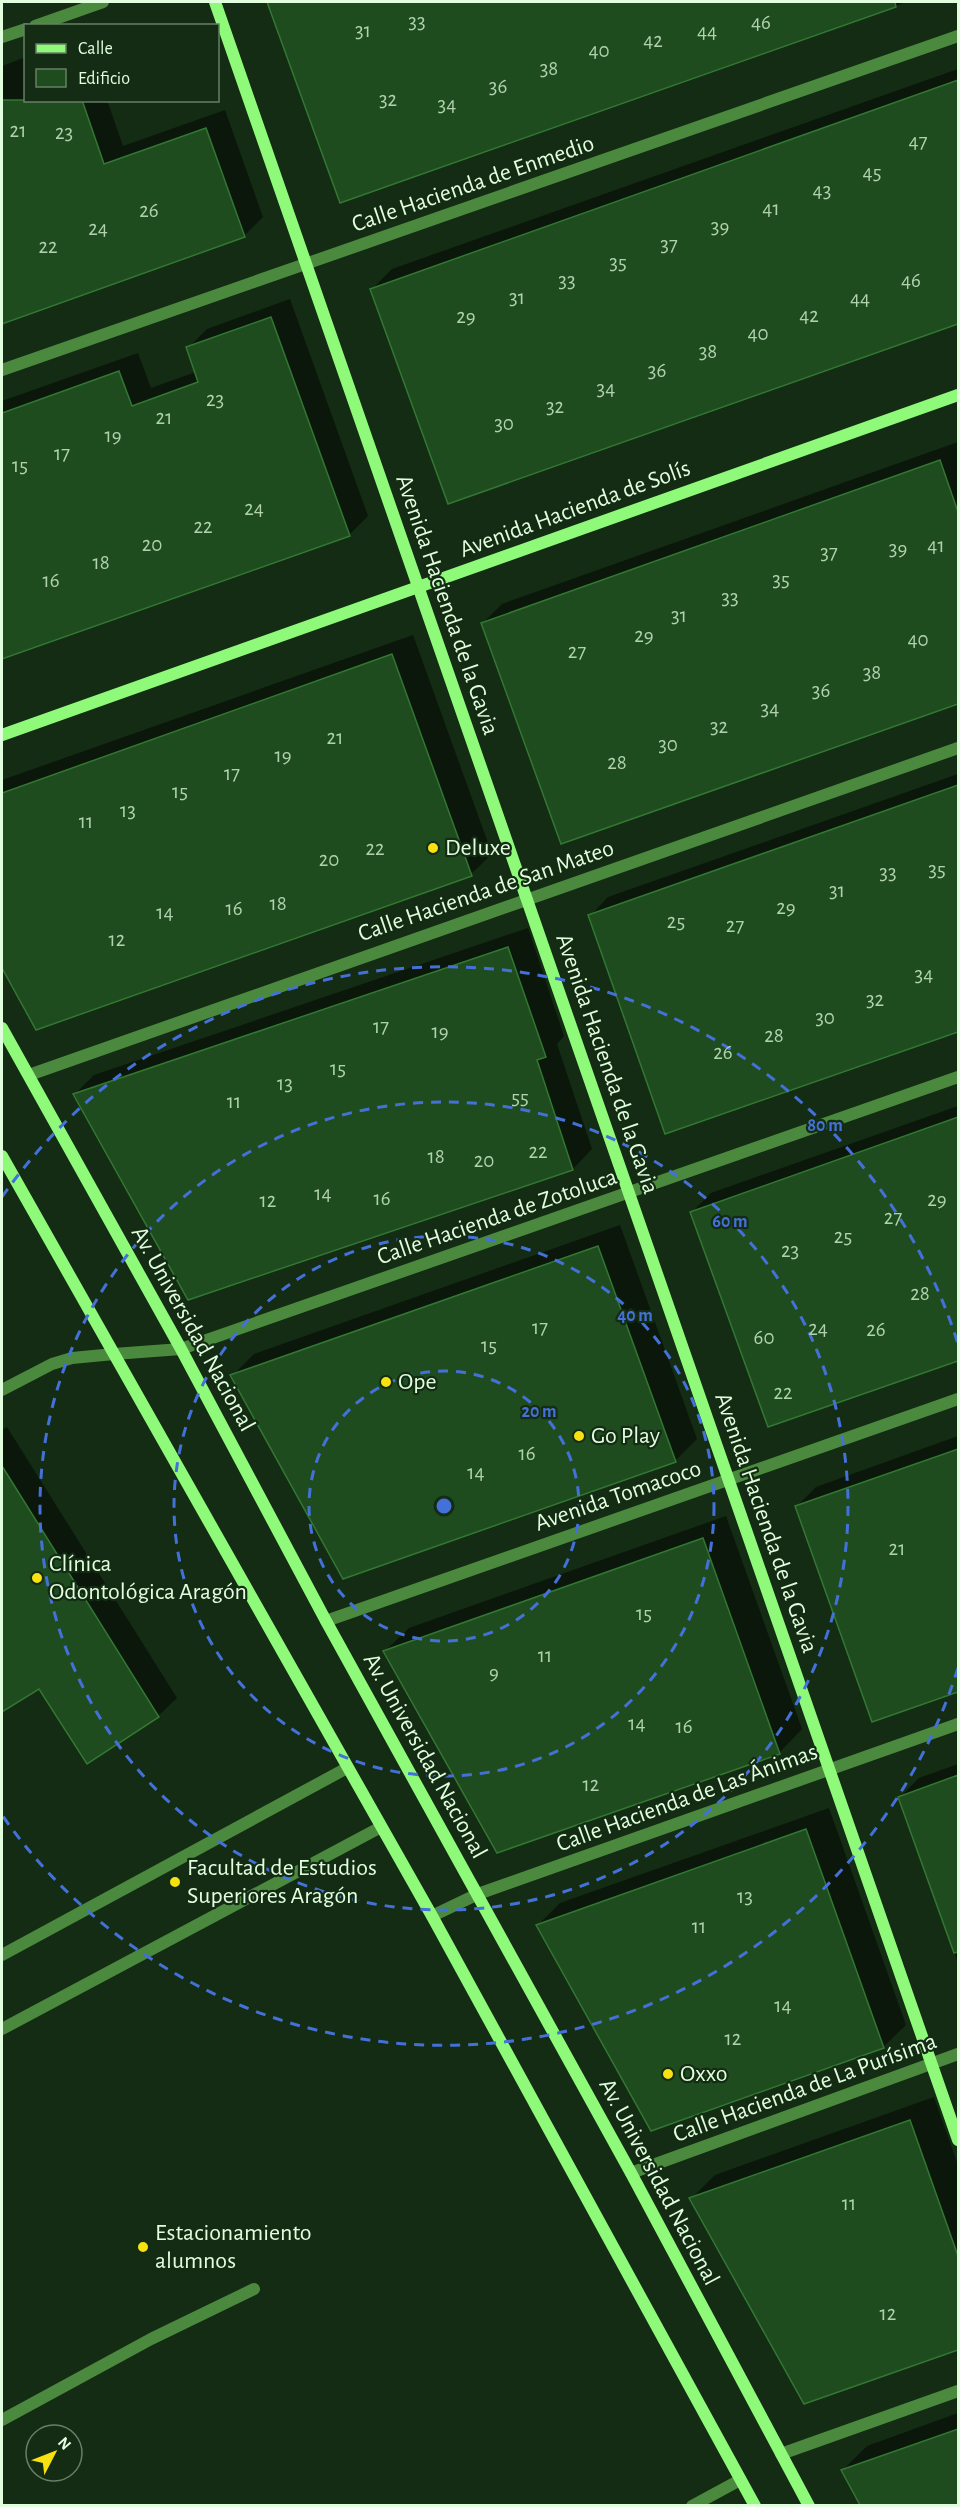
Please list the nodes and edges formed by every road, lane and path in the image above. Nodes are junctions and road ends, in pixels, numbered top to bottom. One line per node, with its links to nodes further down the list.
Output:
1 (103, 2): 3 (street)
2 (215, 2): 7 (street, Avenida Hacienda de la Gavia)
3 (41, 24)
4 (24, 30): 6 (street)
5 (958, 36): 7 (street, Calle Hacienda de Enmedio)
6 (2, 37)
7 (306, 264): 8 (street, Calle Hacienda de Enmedio); 10 (street, Avenida Hacienda de la Gavia)
8 (2, 370)
9 (958, 395): 10 (street, Avenida Hacienda de Solís)
10 (419, 587): 11 (street, Avenida Hacienda de Solís); 13 (street, Avenida Hacienda de la Gavia)
11 (2, 735)
12 (958, 748): 13 (street, Calle Hacienda de San Mateo)
13 (527, 899): 15 (street, Calle Hacienda de San Mateo); 18 (street, Avenida Hacienda de la Gavia)
14 (2, 1028): 15 (street, Av. Universidad Nacional)
15 (29, 1075): 19 (street, Av. Universidad Nacional)
16 (958, 1077): 18 (street, Calle Hacienda de Zotoluca)
17 (2, 1156): 20 (street)
18 (630, 1194): 19 (street, Calle Hacienda de Zotoluca); 23 (street, Avenida Hacienda de la Gavia)
19 (181, 1349): 20 (street, Calle Hacienda de Zotoluca); 24 (street, Av. Universidad Nacional)
20 (114, 1354): 21 (street, Calle Hacienda de Zotoluca); 26 (street)
21 (2, 1390)
22 (958, 1399): 23 (street, Avenida Tomacoco)
23 (729, 1480): 24 (street, Avenida Tomacoco); 27 (street, Avenida Hacienda de la Gavia)
24 (326, 1621): 29 (street, Av. Universidad Nacional)
25 (958, 1724): 27 (street, Calle Hacienda de Las Ánimas)
26 (347, 1768): 28 (street); 31 (street)
27 (830, 1769): 29 (street, Calle Hacienda de Las Ánimas); 34 (street, Avenida Hacienda de la Gavia)
28 (381, 1827): 30 (street); 32 (street)
29 (478, 1894): 30 (street, Calle Hacienda de Las Ánimas); 36 (street, Av. Universidad Nacional)
30 (432, 1916): 41 (street)
31 (2, 1956)
32 (2, 2029)
33 (958, 2054): 34 (street, Calle Hacienda de La Purísima)
34 (932, 2063): 35 (street, Avenida Hacienda de la Gavia); 36 (street, Calle Hacienda de La Purísima)
35 (958, 2140)
36 (631, 2173): 40 (street, Av. Universidad Nacional)
37 (254, 2289): 39 (street)
38 (958, 2391): 40 (street)
39 (2, 2420)
40 (781, 2454): 44 (street, Av. Universidad Nacional)
41 (740, 2480): 42 (street); 43 (street)
42 (692, 2505)
43 (754, 2505)
44 (809, 2505)

